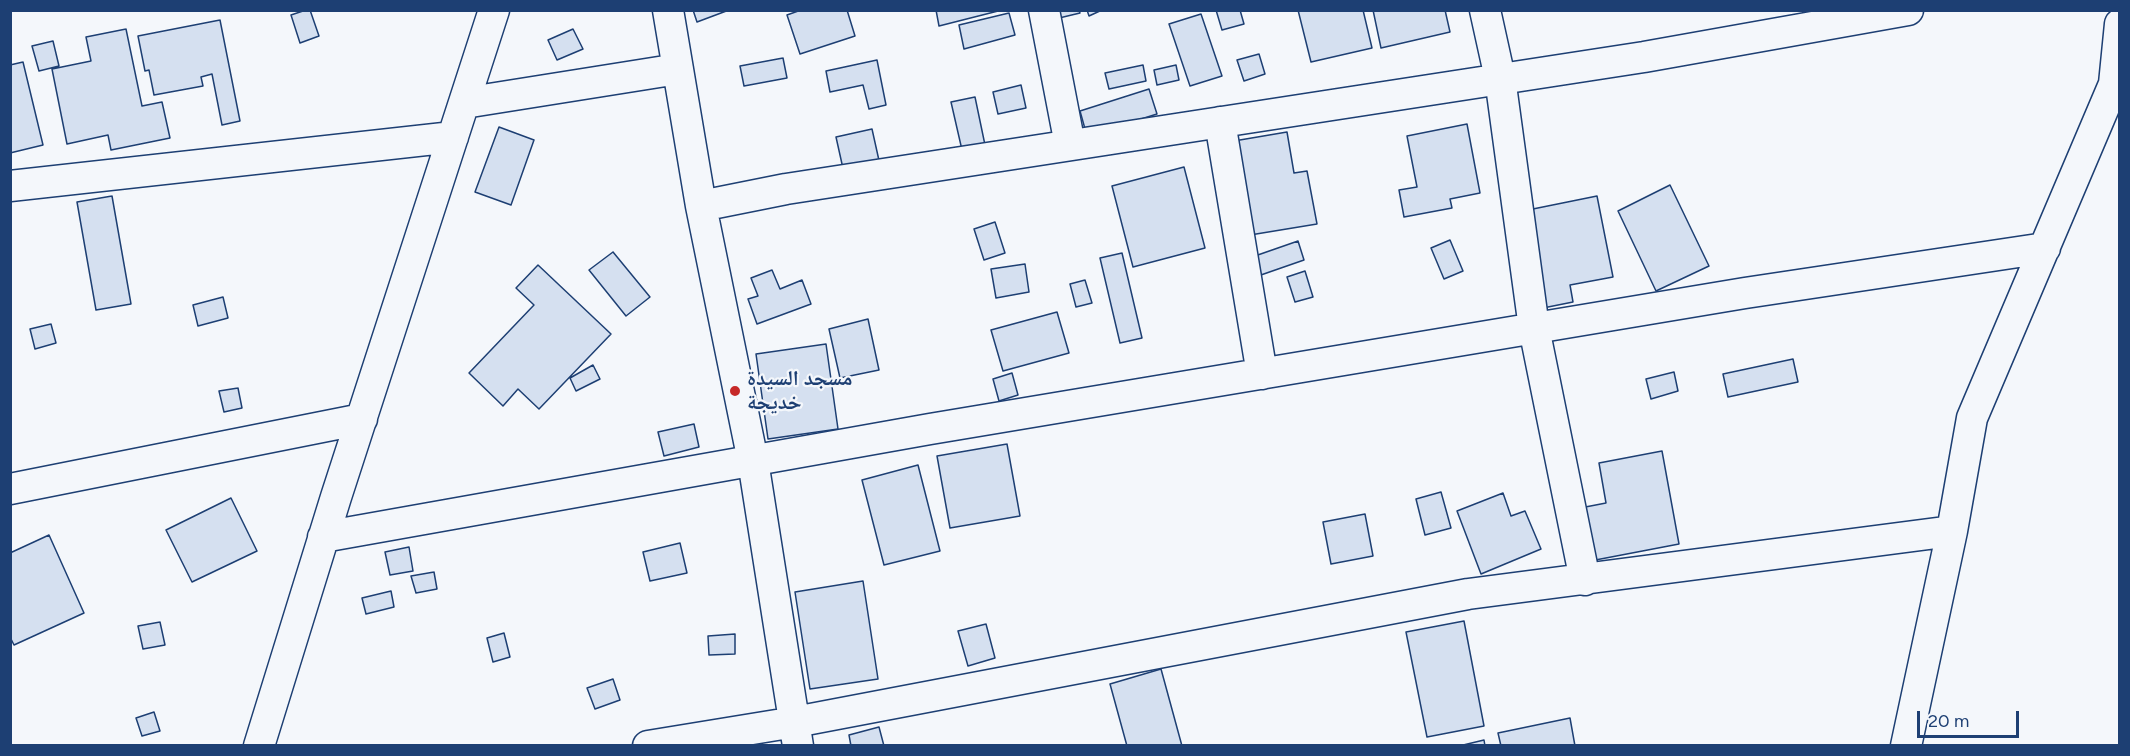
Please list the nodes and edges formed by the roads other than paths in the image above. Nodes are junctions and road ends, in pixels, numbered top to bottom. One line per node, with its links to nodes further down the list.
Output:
1 (494, 10): 9 (street)
2 (668, 10): 7 (street)
3 (1044, 10): 12 (street)
4 (1485, 10): 8 (street)
5 (1908, 10): 8 (street)
6 (2120, 24): 15 (street)
7 (678, 69): 9 (street); 14 (street)
8 (1500, 78): 10 (street); 16 (street)
9 (464, 103): 11 (street)
10 (1220, 122): 12 (street); 17 (street)
11 (453, 137): 13 (street); 18 (street)
12 (1070, 145): 14 (street)
13 (10, 186)
14 (701, 206): 19 (street)
15 (2044, 248): 16 (street); 21 (street)
16 (1534, 328): 17 (street); 23 (street)
17 (1262, 374): 19 (street)
18 (362, 419): 20 (street); 22 (street)
19 (753, 461): 22 (street); 24 (street)
20 (10, 489)
21 (1952, 531): 23 (street); 27 (street)
22 (323, 537): 25 (street)
23 (1585, 580): 24 (street)
24 (797, 734): 26 (street)
25 (259, 746)
26 (648, 746)
27 (1906, 746)

